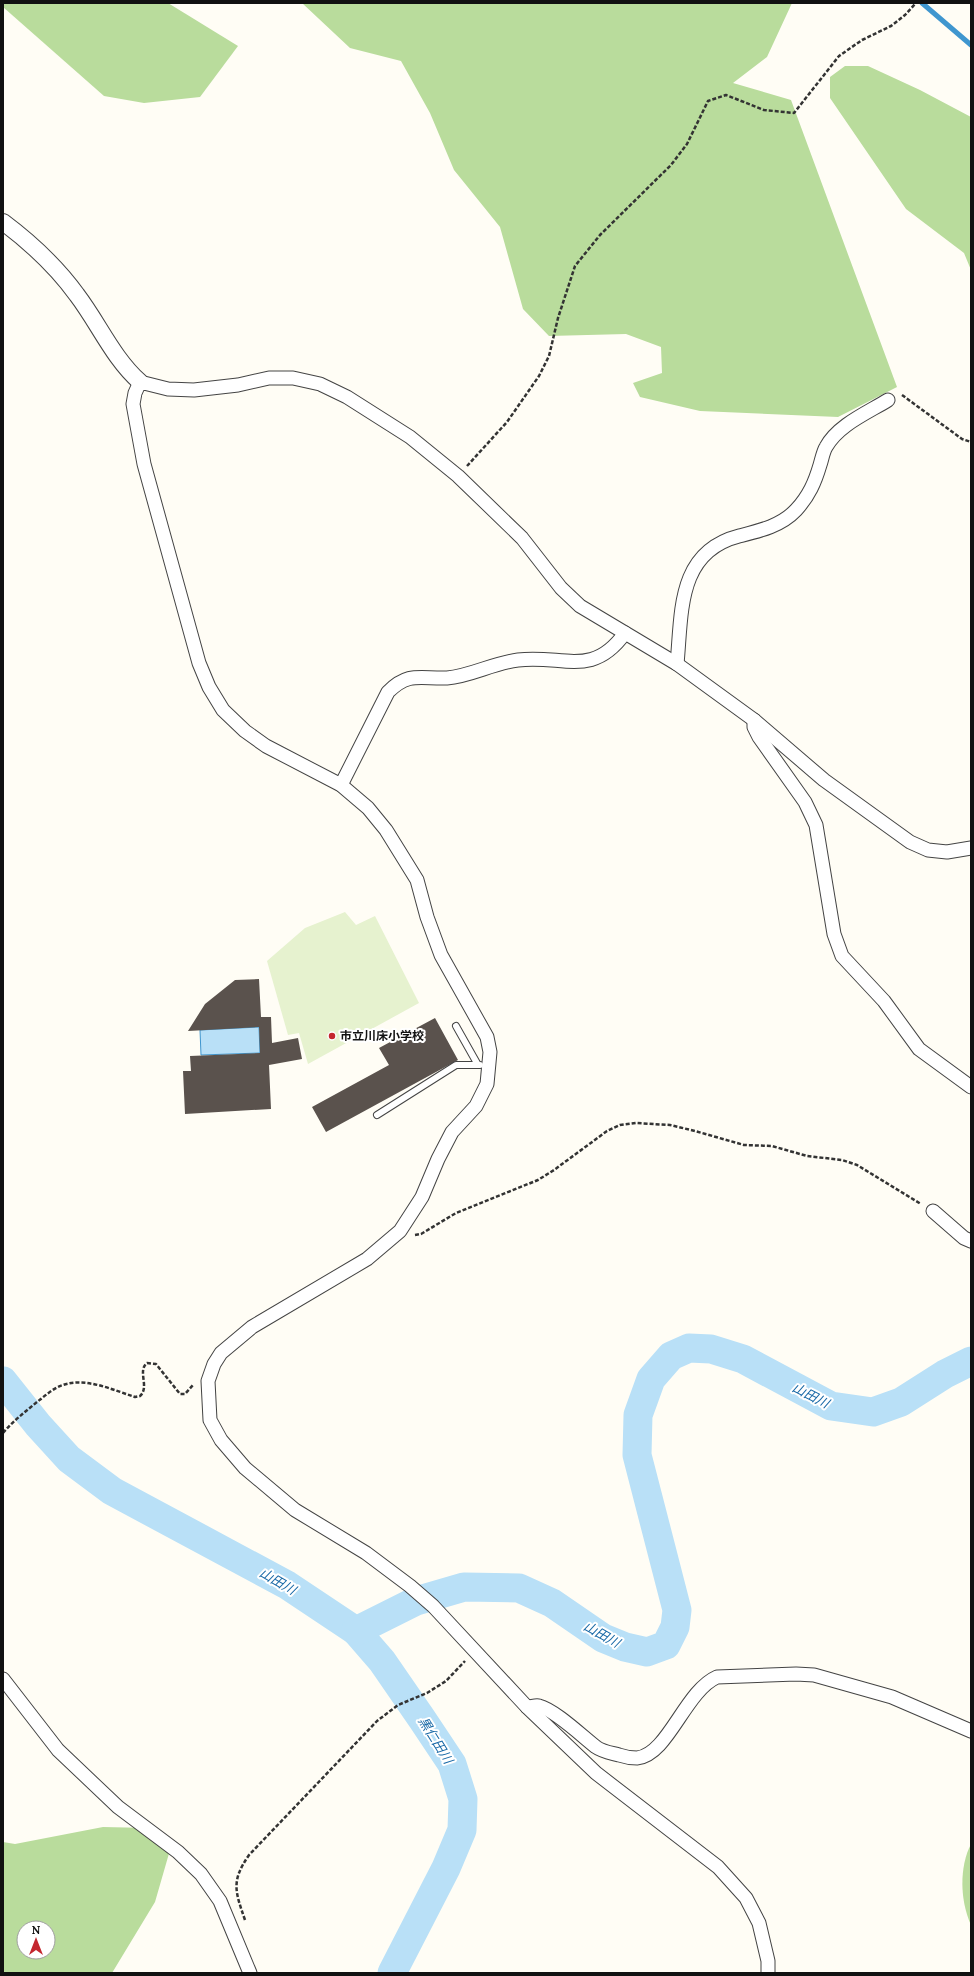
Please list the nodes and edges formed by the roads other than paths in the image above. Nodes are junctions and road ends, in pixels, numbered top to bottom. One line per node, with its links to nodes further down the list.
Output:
1 (3, 222): 2 (street)
2 (140, 382): 4 (street); 7 (street)
3 (888, 400): 5 (street)
4 (625, 633): 5 (street); 7 (street)
5 (677, 664): 6 (street)
6 (754, 720): 8 (street); 11 (street)
7 (341, 785): 10 (street)
8 (971, 848)
9 (456, 1026): 10 (lane)
10 (484, 1066): 12 (lane); 16 (street)
11 (971, 1087)
12 (377, 1115)
13 (934, 1211): 14 (street)
14 (971, 1241)
15 (3, 1679): 18 (street)
16 (527, 1707): 17 (street); 19 (street)
17 (971, 1731)
18 (250, 1973)
19 (768, 1973)

